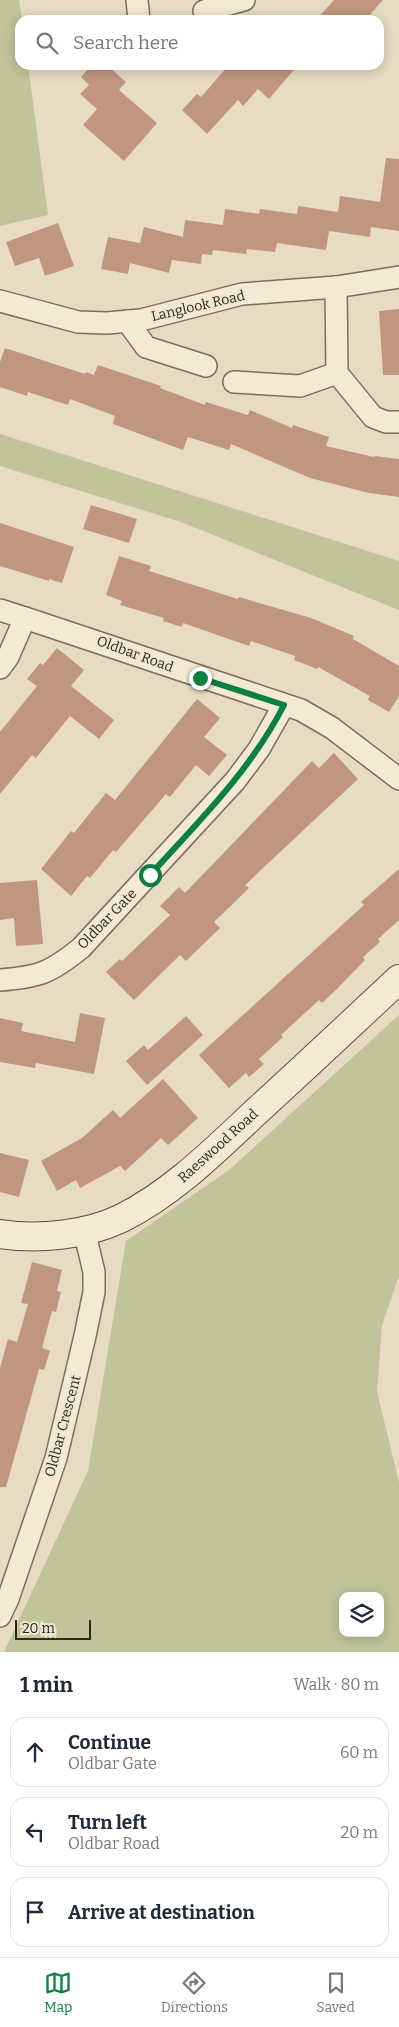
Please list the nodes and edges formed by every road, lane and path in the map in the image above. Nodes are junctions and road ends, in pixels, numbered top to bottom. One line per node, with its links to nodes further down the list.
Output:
1 (137, 0): 4 (street)
2 (244, 0): 3 (street)
3 (202, 10)
4 (138, 15)
5 (399, 277): 6 (street, Langlook Road)
6 (336, 287): 8 (street, Langlook Road); 10 (street)
7 (0, 301): 8 (street, Langlook Road)
8 (127, 321): 9 (street)
9 (206, 366)
10 (337, 373): 11 (street); 12 (street)
11 (234, 382)
12 (399, 422)
13 (0, 610): 14 (street, Oldbar Road)
14 (25, 618): 15 (street); 16 (street, Oldbar Road)
15 (0, 668)
16 (284, 705): 17 (street, Oldbar Road); 19 (street, Oldbar Gate)
17 (399, 779)
18 (399, 979): 20 (street, Raeswood Road)
19 (0, 980)
20 (84, 1230): 21 (street, Raeswood Road); 22 (street, Oldbar Crescent)
21 (0, 1234)
22 (0, 1616)

